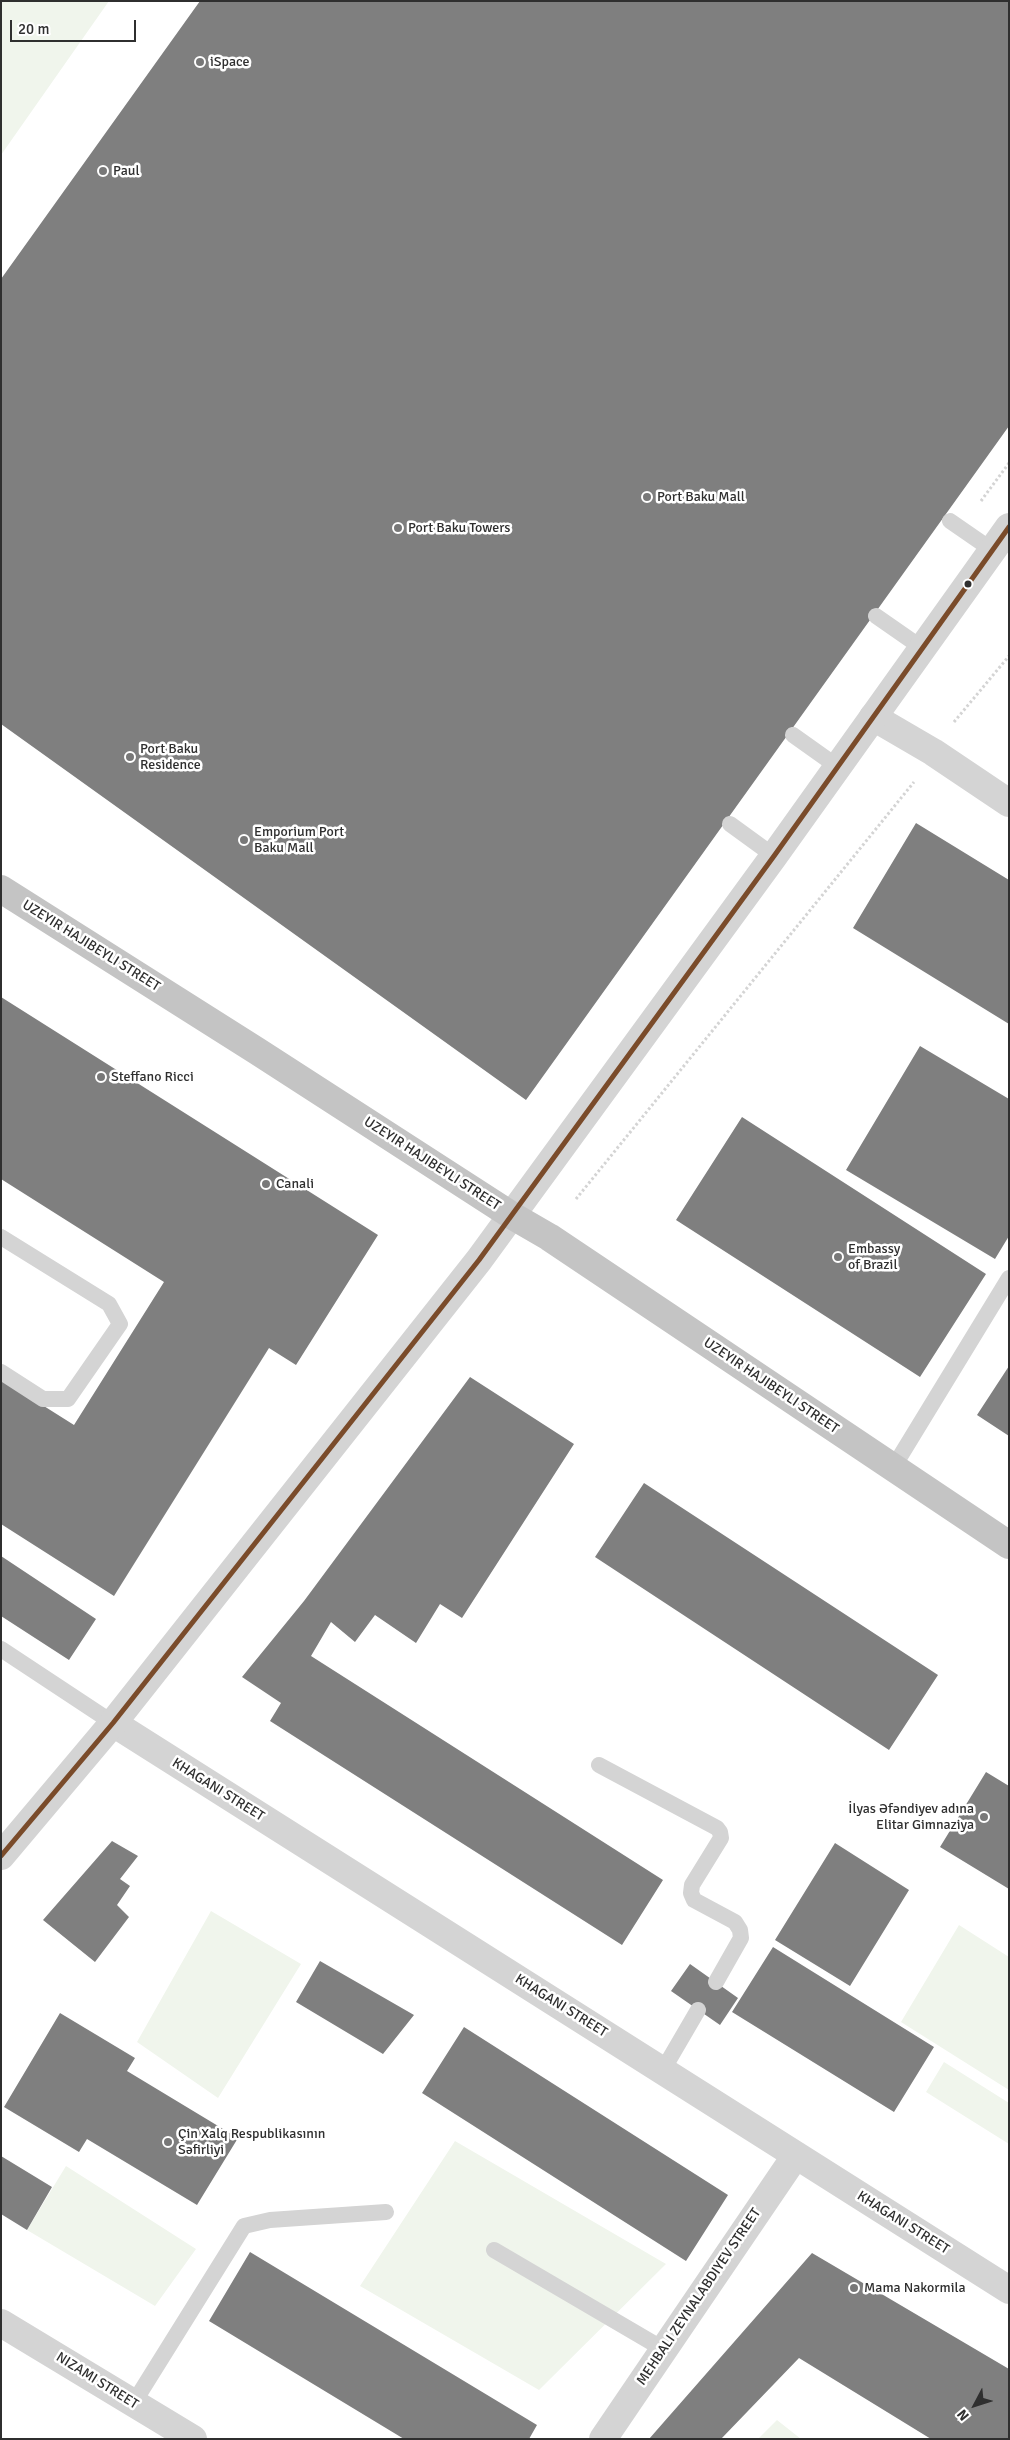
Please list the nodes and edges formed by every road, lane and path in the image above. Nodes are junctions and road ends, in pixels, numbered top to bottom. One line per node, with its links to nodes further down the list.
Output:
1 (950, 521): 3 (lane)
2 (1009, 527): 3 (street)
3 (992, 550): 5 (street)
4 (876, 616): 5 (lane)
5 (922, 648): 7 (street)
6 (1009, 656): 8 (path)
7 (873, 717): 10 (street); 12 (street)
8 (954, 722)
9 (793, 735): 10 (lane)
10 (838, 767): 14 (street)
11 (918, 777): 16 (path)
12 (1009, 803)
13 (730, 824): 14 (lane)
14 (774, 856): 17 (street)
15 (1, 889): 17 (highway, UZEYIR HAJIBEYLI STREET)
16 (576, 1199)
17 (511, 1215): 21 (highway, UZEYIR HAJIBEYLI STREET); 24 (street)
18 (1, 1237): 20 (lane)
19 (1009, 1278): 21 (lane)
20 (1, 1372)
21 (893, 1468): 22 (highway, UZEYIR HAJIBEYLI STREET)
22 (1009, 1545)
23 (1, 1649): 24 (lane)
24 (113, 1723): 26 (street); 29 (street, KHAGANI STREET)
25 (600, 1765): 27 (lane)
26 (1, 1856)
27 (716, 1982)
28 (698, 2010): 29 (lane)
29 (663, 2070): 30 (street, KHAGANI STREET)
30 (796, 2155): 33 (street, KHAGANI STREET); 35 (street, MEHBALI ZEYNALABDIYEV STREET)
31 (386, 2212): 36 (lane)
32 (494, 2250): 35 (lane)
33 (1009, 2290)
34 (1, 2323): 36 (street, NIZAMI STREET)
35 (663, 2349): 38 (street, MEHBALI ZEYNALABDIYEV STREET)
36 (133, 2404): 37 (street, NIZAMI STREET)
37 (193, 2439)
38 (603, 2439)

